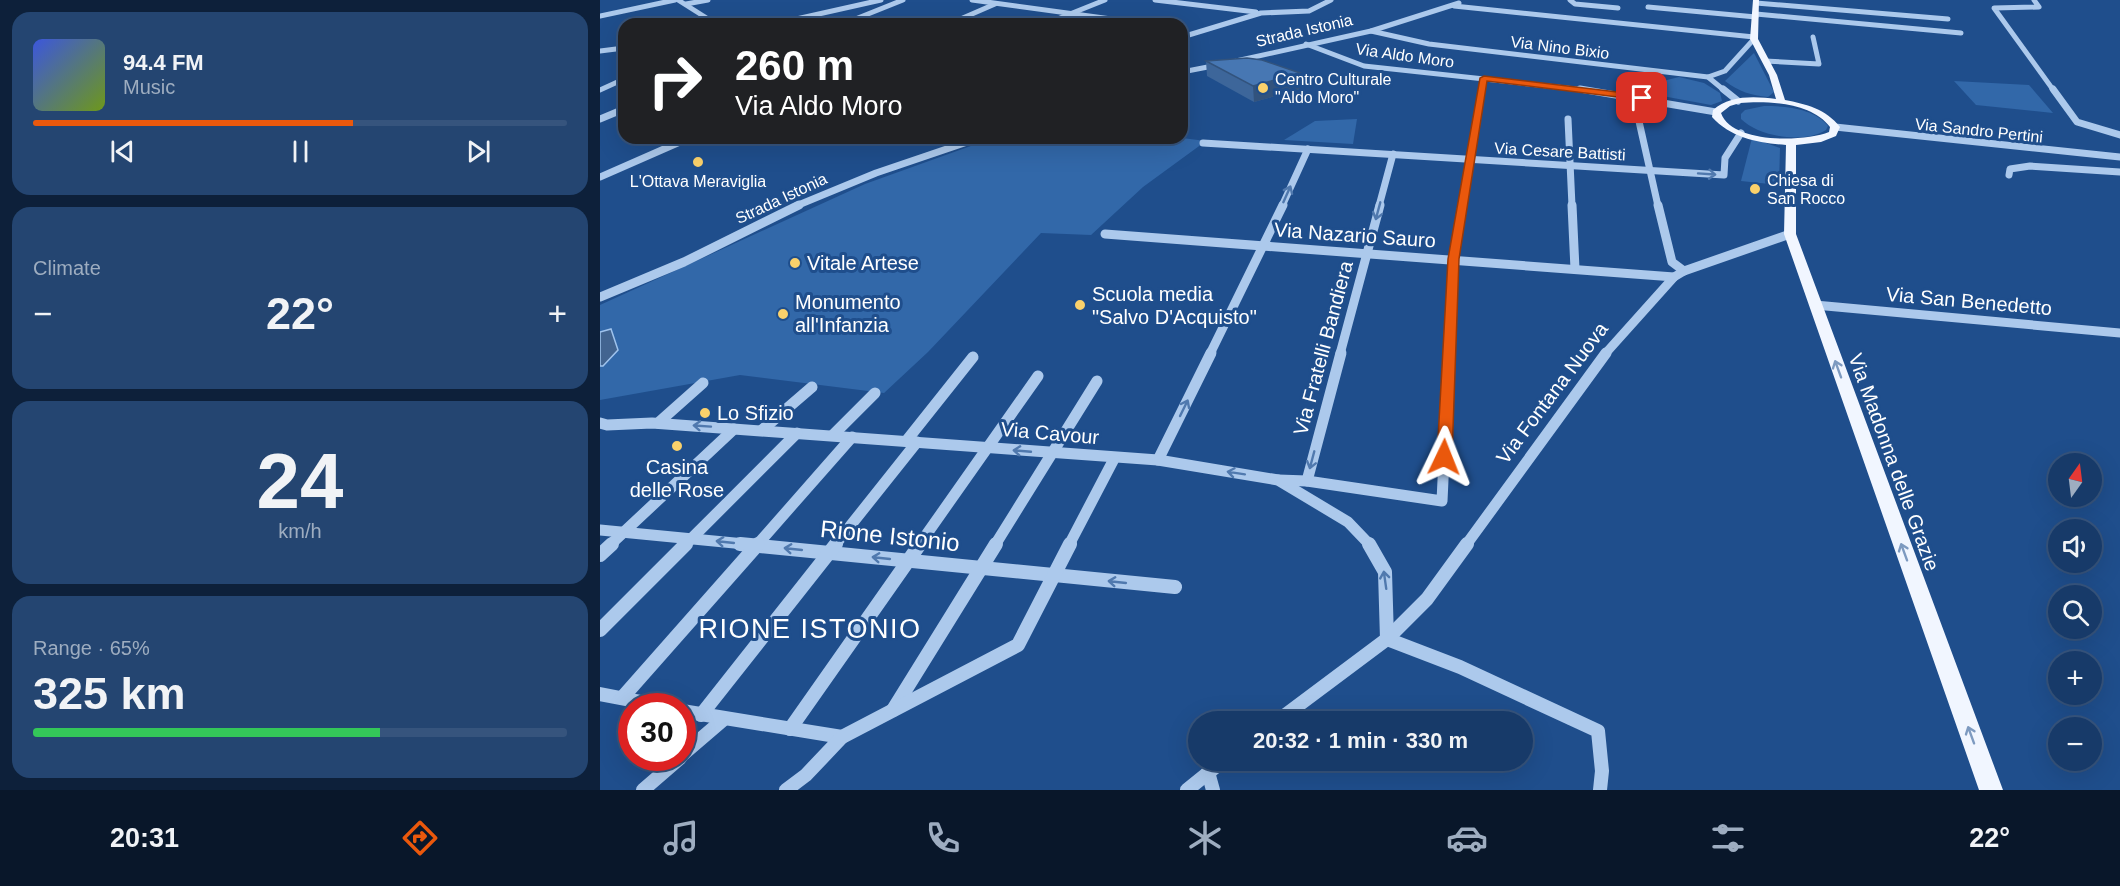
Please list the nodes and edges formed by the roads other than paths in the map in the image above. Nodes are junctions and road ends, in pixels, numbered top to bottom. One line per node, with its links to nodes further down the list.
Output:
1 (677, 0): 15 (street); 22 (street)
2 (708, 0): 15 (street)
3 (881, 0): 24 (street)
4 (903, 0): 25 (street)
5 (972, 0): 14 (street)
6 (1003, 0): 14 (street)
7 (1105, 0): 19 (street)
8 (1155, 0): 20 (street)
9 (1330, 0): 20 (street)
10 (1464, 0): 16 (street, Strada Istonia)
11 (1569, 0): 18 (street)
12 (2034, 0): 61 (street)
13 (1756, 1): 21 (main road); 29 (street)
14 (996, 3): 19 (street); 26 (street)
15 (686, 4): 23 (street)
16 (1454, 6): 32 (street, Strada Istonia); 37 (street)
17 (1648, 7): 21 (street)
18 (1618, 8)
19 (1070, 13): 27 (street); 28 (street)
20 (1261, 13): 31 (street)
21 (1756, 15): 33 (street); 37 (main road)
22 (600, 16)
23 (707, 18)
24 (801, 18)
25 (858, 18)
26 (962, 18)
27 (1059, 18)
28 (1106, 18)
29 (1948, 19)
30 (1188, 30): 31 (street)
31 (1201, 31): 34 (street)
32 (1371, 31): 36 (street, Strada Istonia); 47 (street, Via Nino Bixio)
33 (1961, 33)
34 (1188, 35)
35 (1813, 37): 43 (street)
36 (1339, 38): 38 (street, Strada Istonia); 41 (street)
37 (1754, 38): 43 (main road); 47 (street)
38 (1306, 44): 41 (street, Via Aldo Moro); 42 (street, Strada Istonia)
39 (618, 49): 40 (street)
40 (600, 51)
41 (1335, 57): 46 (street, Via Aldo Moro)
42 (1233, 61)
43 (1766, 61): 54 (main road)
44 (1223, 64): 45 (street)
45 (1188, 71)
46 (1484, 78): 52 (street, Via Aldo Moro); 69 (street)
47 (1708, 78): 53 (street)
48 (618, 82): 49 (street)
49 (614, 84): 50 (street); 51 (street)
50 (618, 84)
51 (600, 90)
52 (1642, 98): 56 (street, Via Aldo Moro); 71 (street)
53 (1738, 101): 54 (main road); 56 (main road)
54 (1781, 102): 59 (main road)
55 (618, 112): 57 (street)
56 (1716, 112): 60 (main road)
57 (600, 119)
58 (1568, 119): 70 (street)
59 (1835, 127): 62 (main road); 68 (street, Via Sandro Pertini)
60 (1741, 133): 62 (main road); 71 (street, Via Cesare Battisti, one-way to 60)
61 (2120, 135)
62 (1791, 142): 76 (main road, Via Madonna delle Grazie)
63 (1203, 143): 66 (street, Via Cesare Battisti)
64 (675, 144): 74 (street)
65 (961, 144): 82 (street, Strada Istonia)
66 (1308, 149): 67 (street, Via Cesare Battisti); 77 (street, one-way to 66)
67 (1393, 154): 69 (street, Via Cesare Battisti); 78 (street, Via Fratelli Bandiera, one-way to 78)
68 (2120, 158)
69 (1471, 159): 70 (street, Via Cesare Battisti); 79 (street)
70 (1571, 165): 71 (street, Via Cesare Battisti); 80 (street)
71 (1648, 170): 81 (street)
72 (2120, 172): 73 (street)
73 (2009, 175)
74 (600, 177)
75 (1105, 234): 77 (street, Via Nazario Sauro)
76 (1790, 234): 81 (street, Via Fontana Nuova); 83 (main road, Via Madonna delle Grazie)
77 (1264, 245): 78 (street, Via Nazario Sauro); 102 (street, one-way to 77)
78 (1367, 254): 79 (street, Via Nazario Sauro); 104 (street, Via Fratelli Bandiera, one-way to 104)
79 (1454, 259): 80 (street, Via Nazario Sauro); 104 (street)
80 (1575, 268): 81 (street, Via Nazario Sauro)
81 (1679, 274): 116 (street, Via Fontana Nuova)
82 (600, 297)
83 (1815, 305): 84 (street, Via San Benedetto); 135 (main road, Via Madonna delle Grazie, one-way to 83)
84 (2120, 333)
85 (973, 357): 98 (street)
86 (1038, 376): 99 (street)
87 (1097, 381): 100 (street)
88 (703, 383): 91 (street)
89 (812, 387): 94 (street)
90 (875, 393): 96 (street)
91 (658, 423): 92 (street, Via Cavour); 93 (street, Via Cavour, one-way to 91)
92 (602, 427)
93 (734, 429): 94 (street, Via Cavour); 106 (street)
94 (762, 430): 95 (street, Via Cavour)
95 (797, 433): 96 (street, Via Cavour); 107 (street)
96 (833, 435): 97 (street, Via Cavour)
97 (852, 437): 98 (street, Via Cavour); 108 (street)
98 (912, 441): 99 (street, Via Cavour); 109 (street)
99 (988, 448): 100 (street, Via Cavour, one-way to 99); 111 (street)
100 (1053, 453): 101 (street, Via Cavour); 112 (street)
101 (1114, 459): 102 (street, Via Cavour); 113 (street)
102 (1158, 460): 103 (street, Via Cavour, one-way to 102)
103 (1278, 480): 104 (street); 116 (street, Via Cavour, one-way to 103)
104 (1307, 481)
105 (600, 530): 106 (street, Rione Istonio)
106 (624, 532): 107 (street, Rione Istonio); 110 (street)
107 (692, 539): 108 (street, Rione Istonio, one-way to 107); 115 (street)
108 (758, 545): 109 (street, Rione Istonio, one-way to 108); 117 (street)
109 (829, 553): 111 (street, Rione Istonio, one-way to 109); 123 (street)
110 (600, 555)
111 (907, 561): 112 (street, Rione Istonio); 125 (street)
112 (979, 568): 113 (street, Rione Istonio); 120 (street)
113 (1054, 575): 114 (street, Rione Istonio, one-way to 113); 120 (street)
114 (1175, 587)
115 (600, 630)
116 (1387, 639): 121 (street, Via Fontana Nuova); 134 (street)
117 (626, 693)
118 (600, 694): 119 (street)
119 (618, 697)
120 (892, 711): 126 (street)
121 (1291, 711)
122 (696, 714): 123 (street)
123 (701, 715): 124 (street)
124 (724, 719): 125 (street); 127 (street)
125 (790, 729): 126 (street)
126 (842, 737): 131 (street)
127 (696, 744)
128 (665, 771): 130 (street)
129 (1208, 772): 132 (street); 133 (street)
130 (643, 790)
131 (786, 790)
132 (1186, 790)
133 (1213, 790)
134 (1600, 790)
135 (1991, 790)

